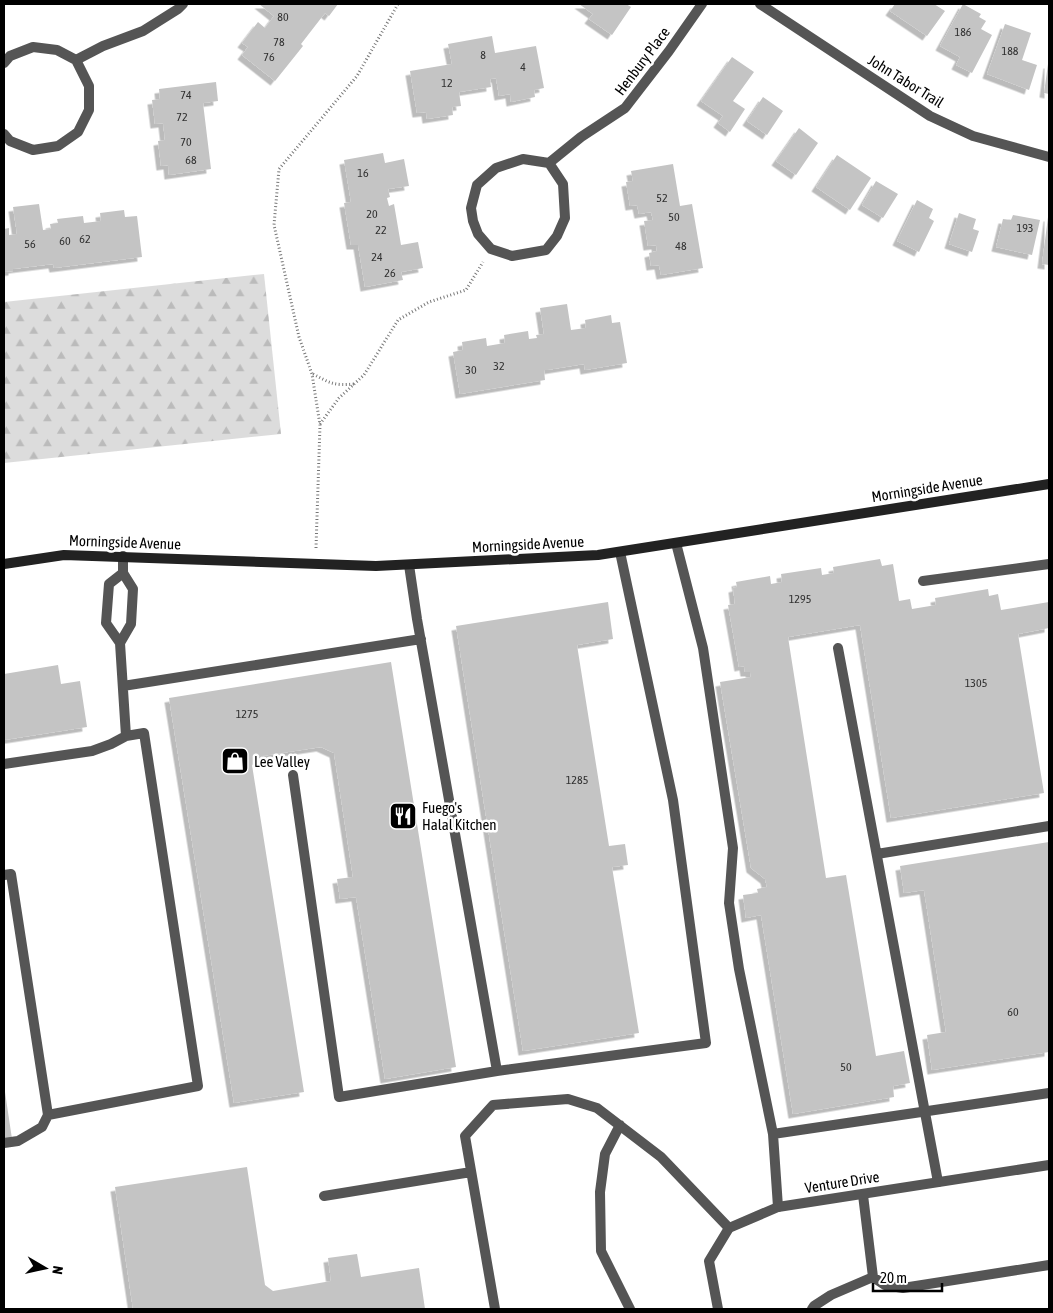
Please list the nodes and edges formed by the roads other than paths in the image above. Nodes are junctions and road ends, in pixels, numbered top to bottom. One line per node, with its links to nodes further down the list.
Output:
1 (183, 4): 4 (street)
2 (702, 4): 8 (street, Henbury Place)
3 (760, 4): 7 (street, John Tabor Trail)
4 (76, 60): 5 (street); 6 (street)
5 (4, 63)
6 (4, 134)
7 (1049, 157)
8 (549, 163): 8 (street)
9 (1049, 484): 10 (main road, Morningside Avenue)
10 (676, 543): 11 (main road, Morningside Avenue); 33 (street)
11 (620, 552): 15 (main road, Morningside Avenue); 28 (street)
12 (123, 556): 13 (main road, Morningside Avenue); 15 (main road, Morningside Avenue); 16 (street)
13 (4, 564)
14 (1049, 564): 17 (street)
15 (409, 565): 18 (street)
16 (122, 574): 19 (street); 19 (street)
17 (923, 581)
18 (421, 639): 21 (street); 28 (street)
19 (120, 644): 21 (street)
20 (838, 648): 26 (street)
21 (123, 686): 22 (street)
22 (126, 736): 23 (street); 31 (street)
23 (4, 764)
24 (293, 775): 28 (street)
25 (1049, 826): 26 (street)
26 (877, 854): 30 (street)
27 (4, 875): 31 (street)
28 (497, 1071)
29 (1049, 1092): 30 (street)
30 (926, 1111): 33 (street); 37 (street)
31 (48, 1115): 34 (street)
32 (620, 1125): 36 (street); 41 (street); 45 (street)
33 (773, 1134): 40 (street)
34 (4, 1143)
35 (1049, 1165): 37 (street, Venture Drive)
36 (471, 1172): 39 (street); 44 (street)
37 (938, 1182): 38 (street, Venture Drive)
38 (863, 1195): 40 (street, Venture Drive); 43 (street)
39 (324, 1196)
40 (778, 1207): 41 (street, Venture Drive)
41 (729, 1228): 46 (street)
42 (1049, 1265): 43 (street)
43 (873, 1277): 47 (street)
44 (495, 1309)
45 (630, 1309)
46 (718, 1309)
47 (812, 1309)

